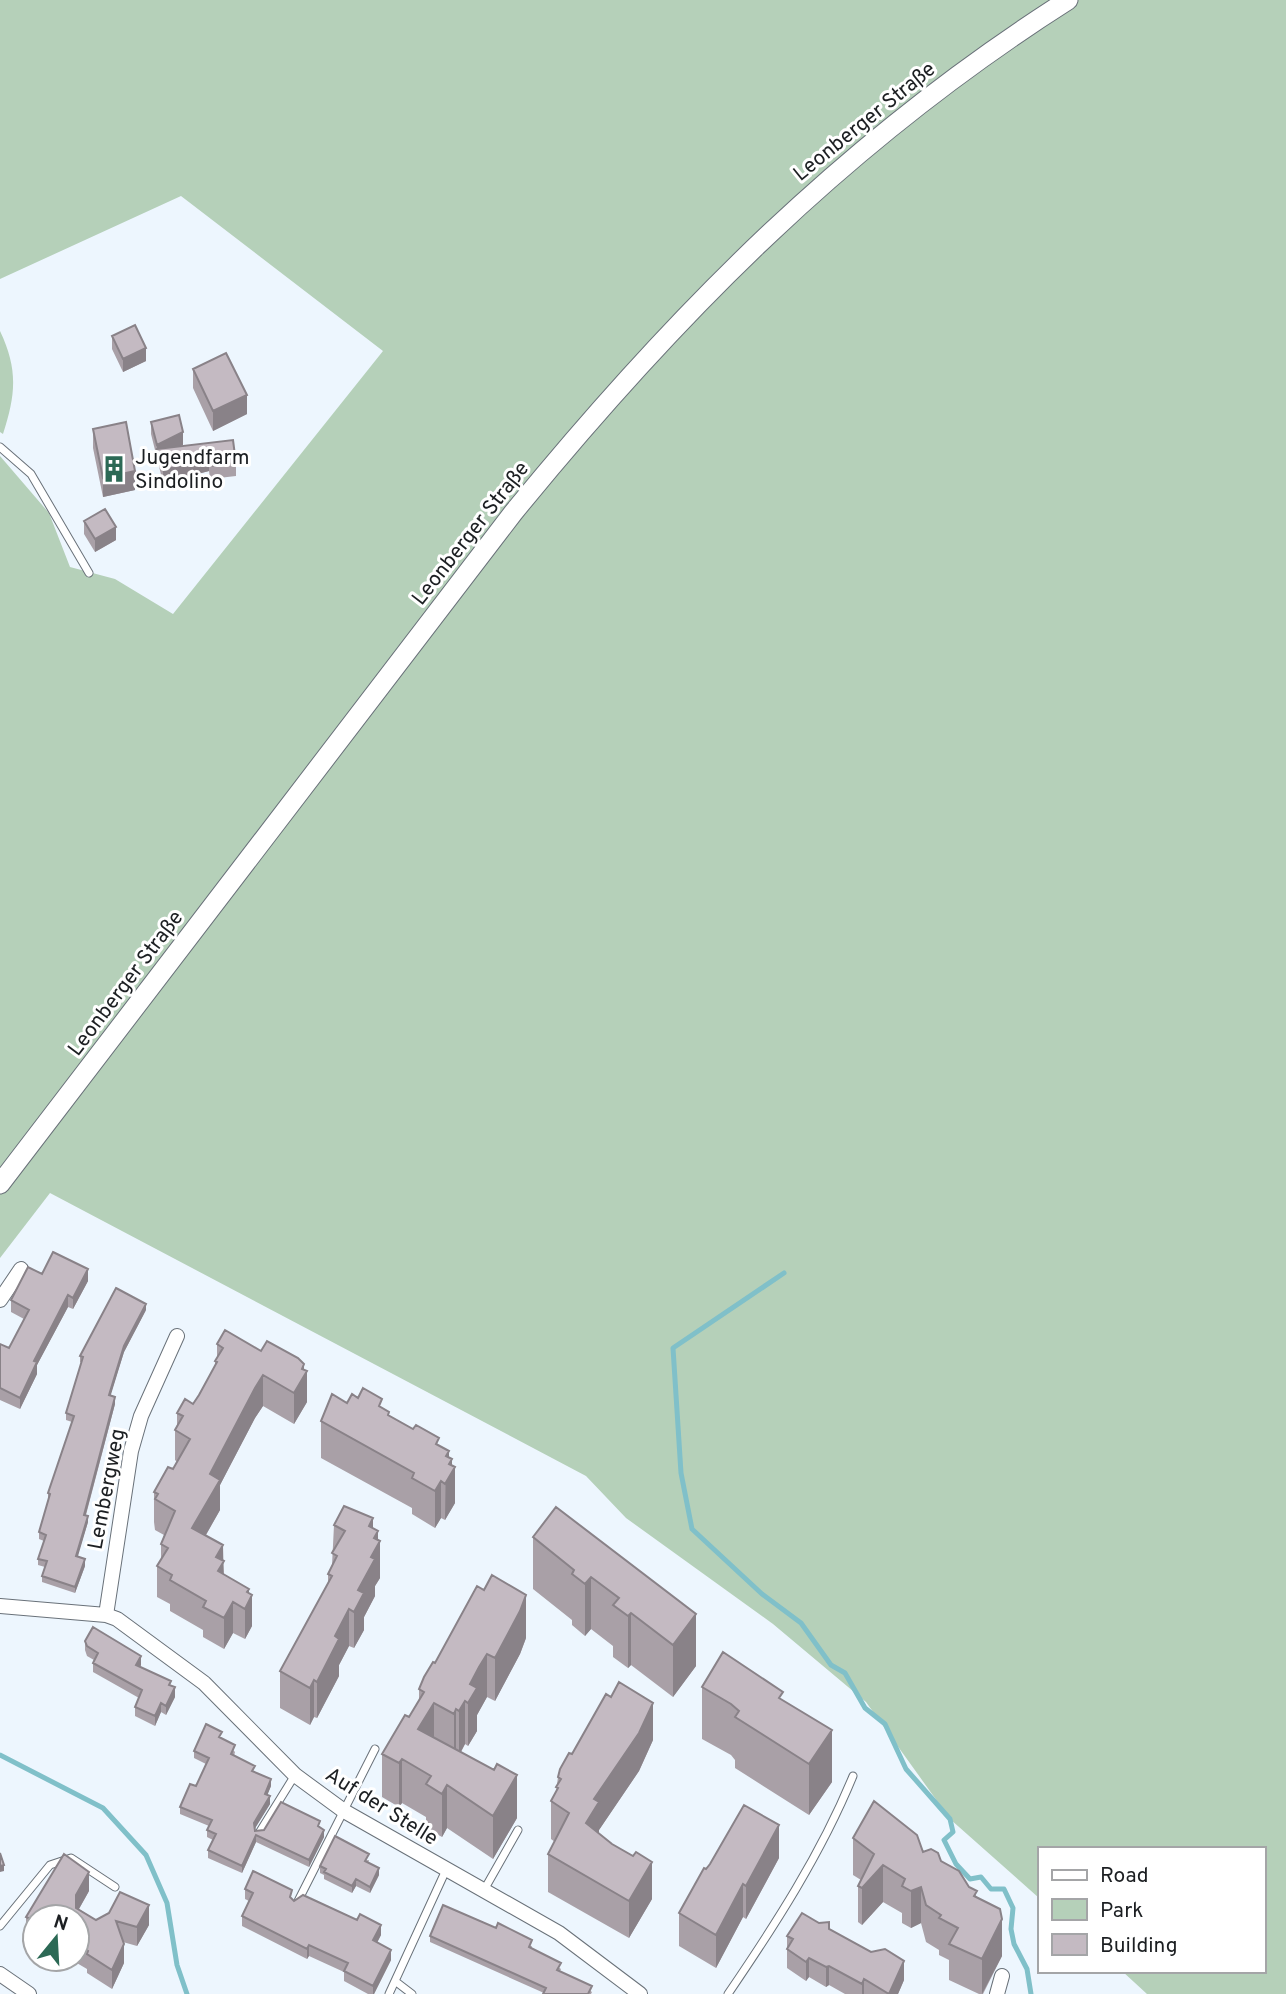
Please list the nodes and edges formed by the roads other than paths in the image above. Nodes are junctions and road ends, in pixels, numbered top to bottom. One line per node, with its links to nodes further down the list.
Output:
1 (1068, 0): 4 (main road, Leonberger Straße)
2 (0, 447): 3 (lane)
3 (89, 573)
4 (0, 1184)
5 (21, 1269): 6 (street)
6 (0, 1300)
7 (177, 1336): 9 (street, Lembergweg)
8 (0, 1605): 9 (street, Auf der Stelle)
9 (106, 1615): 11 (street, Auf der Stelle)
10 (375, 1749): 13 (lane)
11 (295, 1775): 13 (street, Auf der Stelle); 15 (lane)
12 (853, 1776): 28 (lane)
13 (344, 1811): 16 (street, Auf der Stelle); 19 (lane)
14 (517, 1830): 18 (lane)
15 (259, 1833)
16 (446, 1870): 18 (street, Auf der Stelle); 23 (lane)
17 (115, 1887): 20 (lane)
18 (484, 1890): 27 (street, Auf der Stelle)
19 (296, 1906)
20 (0, 1926)
21 (0, 1973): 24 (street)
22 (1002, 1976): 29 (street)
23 (395, 1981): 25 (lane); 26 (lane)
24 (29, 1994)
25 (389, 1994)
26 (412, 1994)
27 (640, 1994)
28 (728, 1994)
29 (997, 1994)

